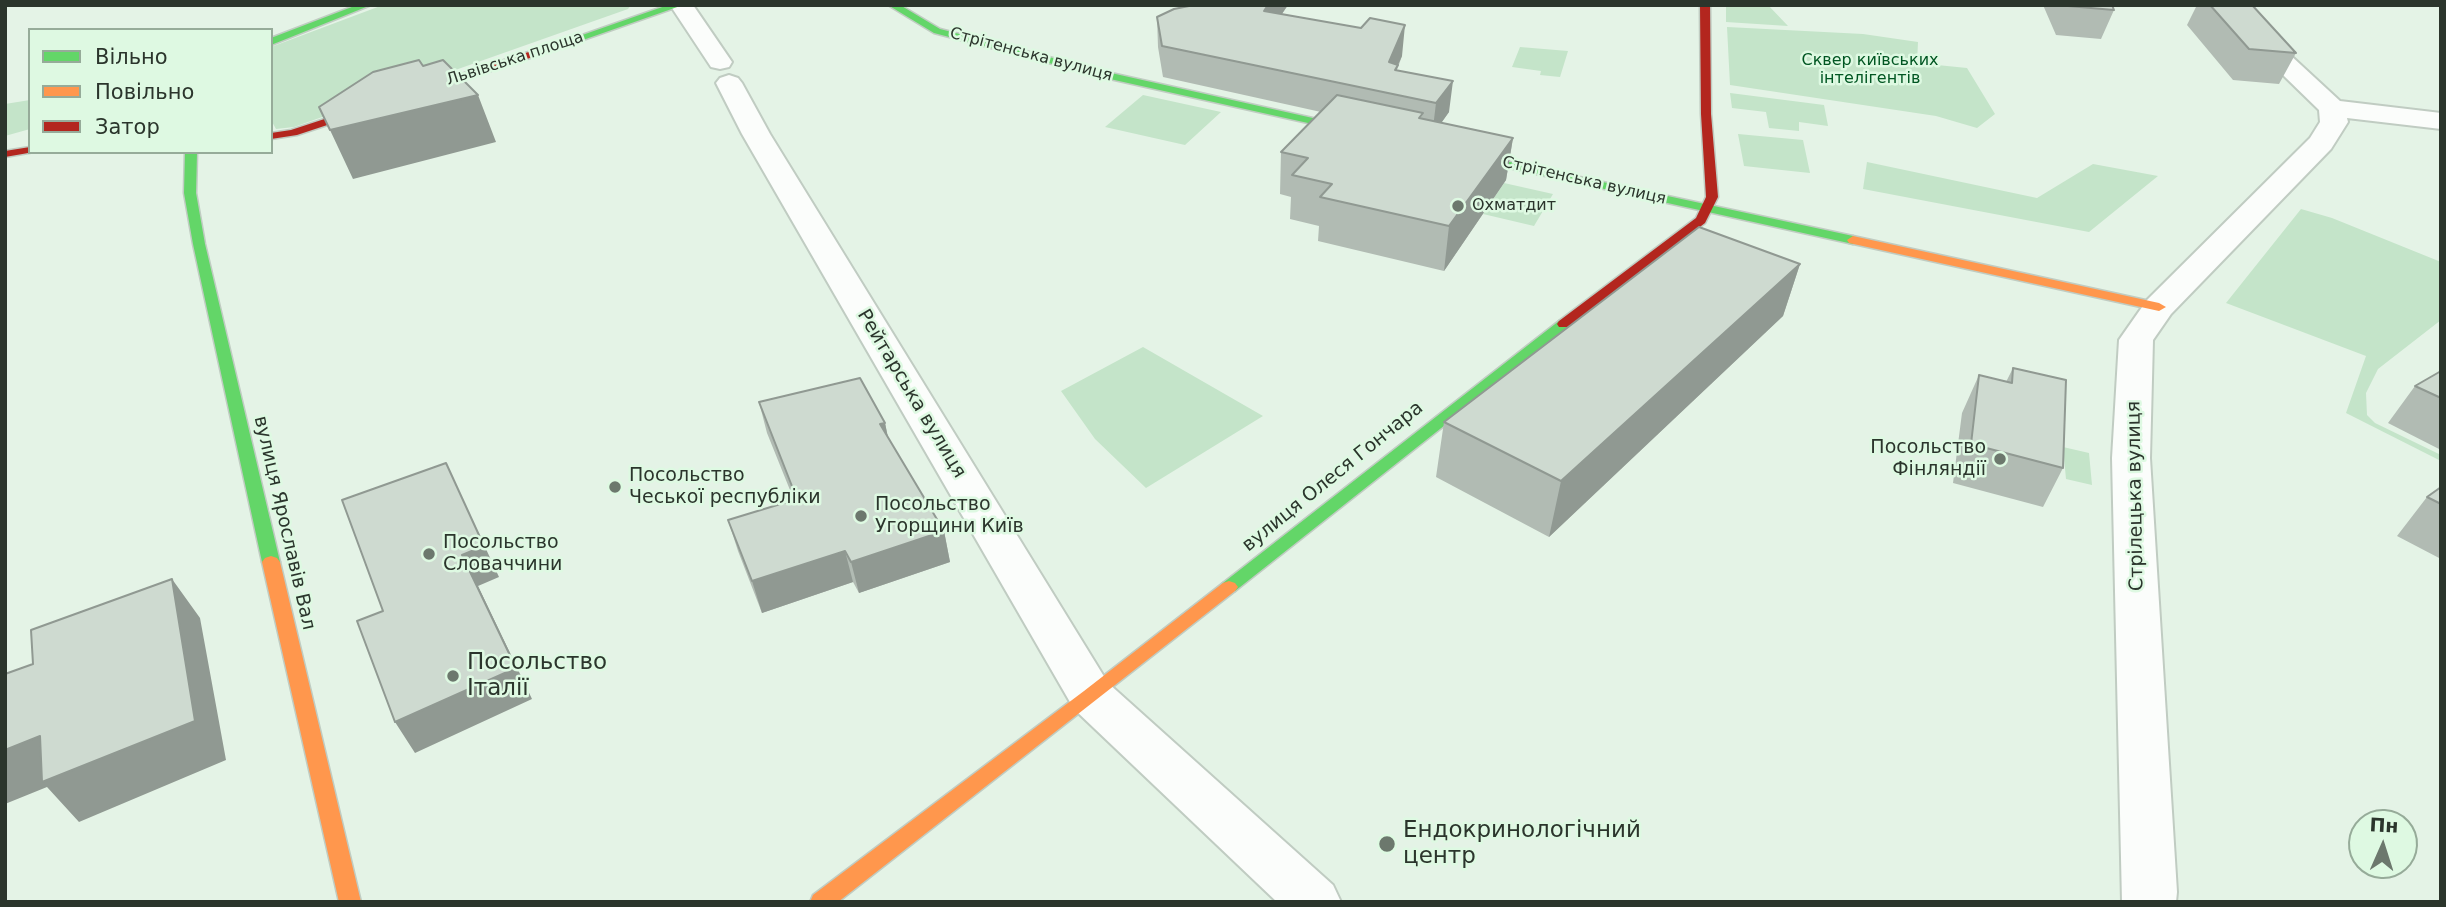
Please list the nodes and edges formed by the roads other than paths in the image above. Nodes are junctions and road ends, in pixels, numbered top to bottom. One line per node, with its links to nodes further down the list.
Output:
1 (366, 5): 6 (street)
2 (680, 5): 10 (street, Львівська площа); 17 (street, Рейтарська вулиця)
3 (893, 5): 9 (street, Стрітенська вулиця)
4 (1705, 5): 15 (street)
5 (2222, 5): 7 (street)
6 (273, 41)
7 (2332, 108): 8 (street); 16 (street, Стрілецька вулиця)
8 (2441, 121)
9 (1376, 135)
10 (273, 136)
11 (28, 150): 13 (street)
12 (1443, 150): 15 (street, Стрітенська вулиця)
13 (5, 154)
14 (191, 154): 19 (street, вулиця Ярославів Вал)
15 (1707, 209): 16 (street, Стрітенська вулиця); 17 (street, вулиця Олеся Гончара)
16 (2159, 307): 18 (street, Стрілецька вулиця)
17 (1091, 696): 20 (street, вулиця Олеся Гончара); 21 (street, Рейтарська вулиця)
18 (2155, 899)
19 (350, 902)
20 (821, 902)
21 (1314, 902)

